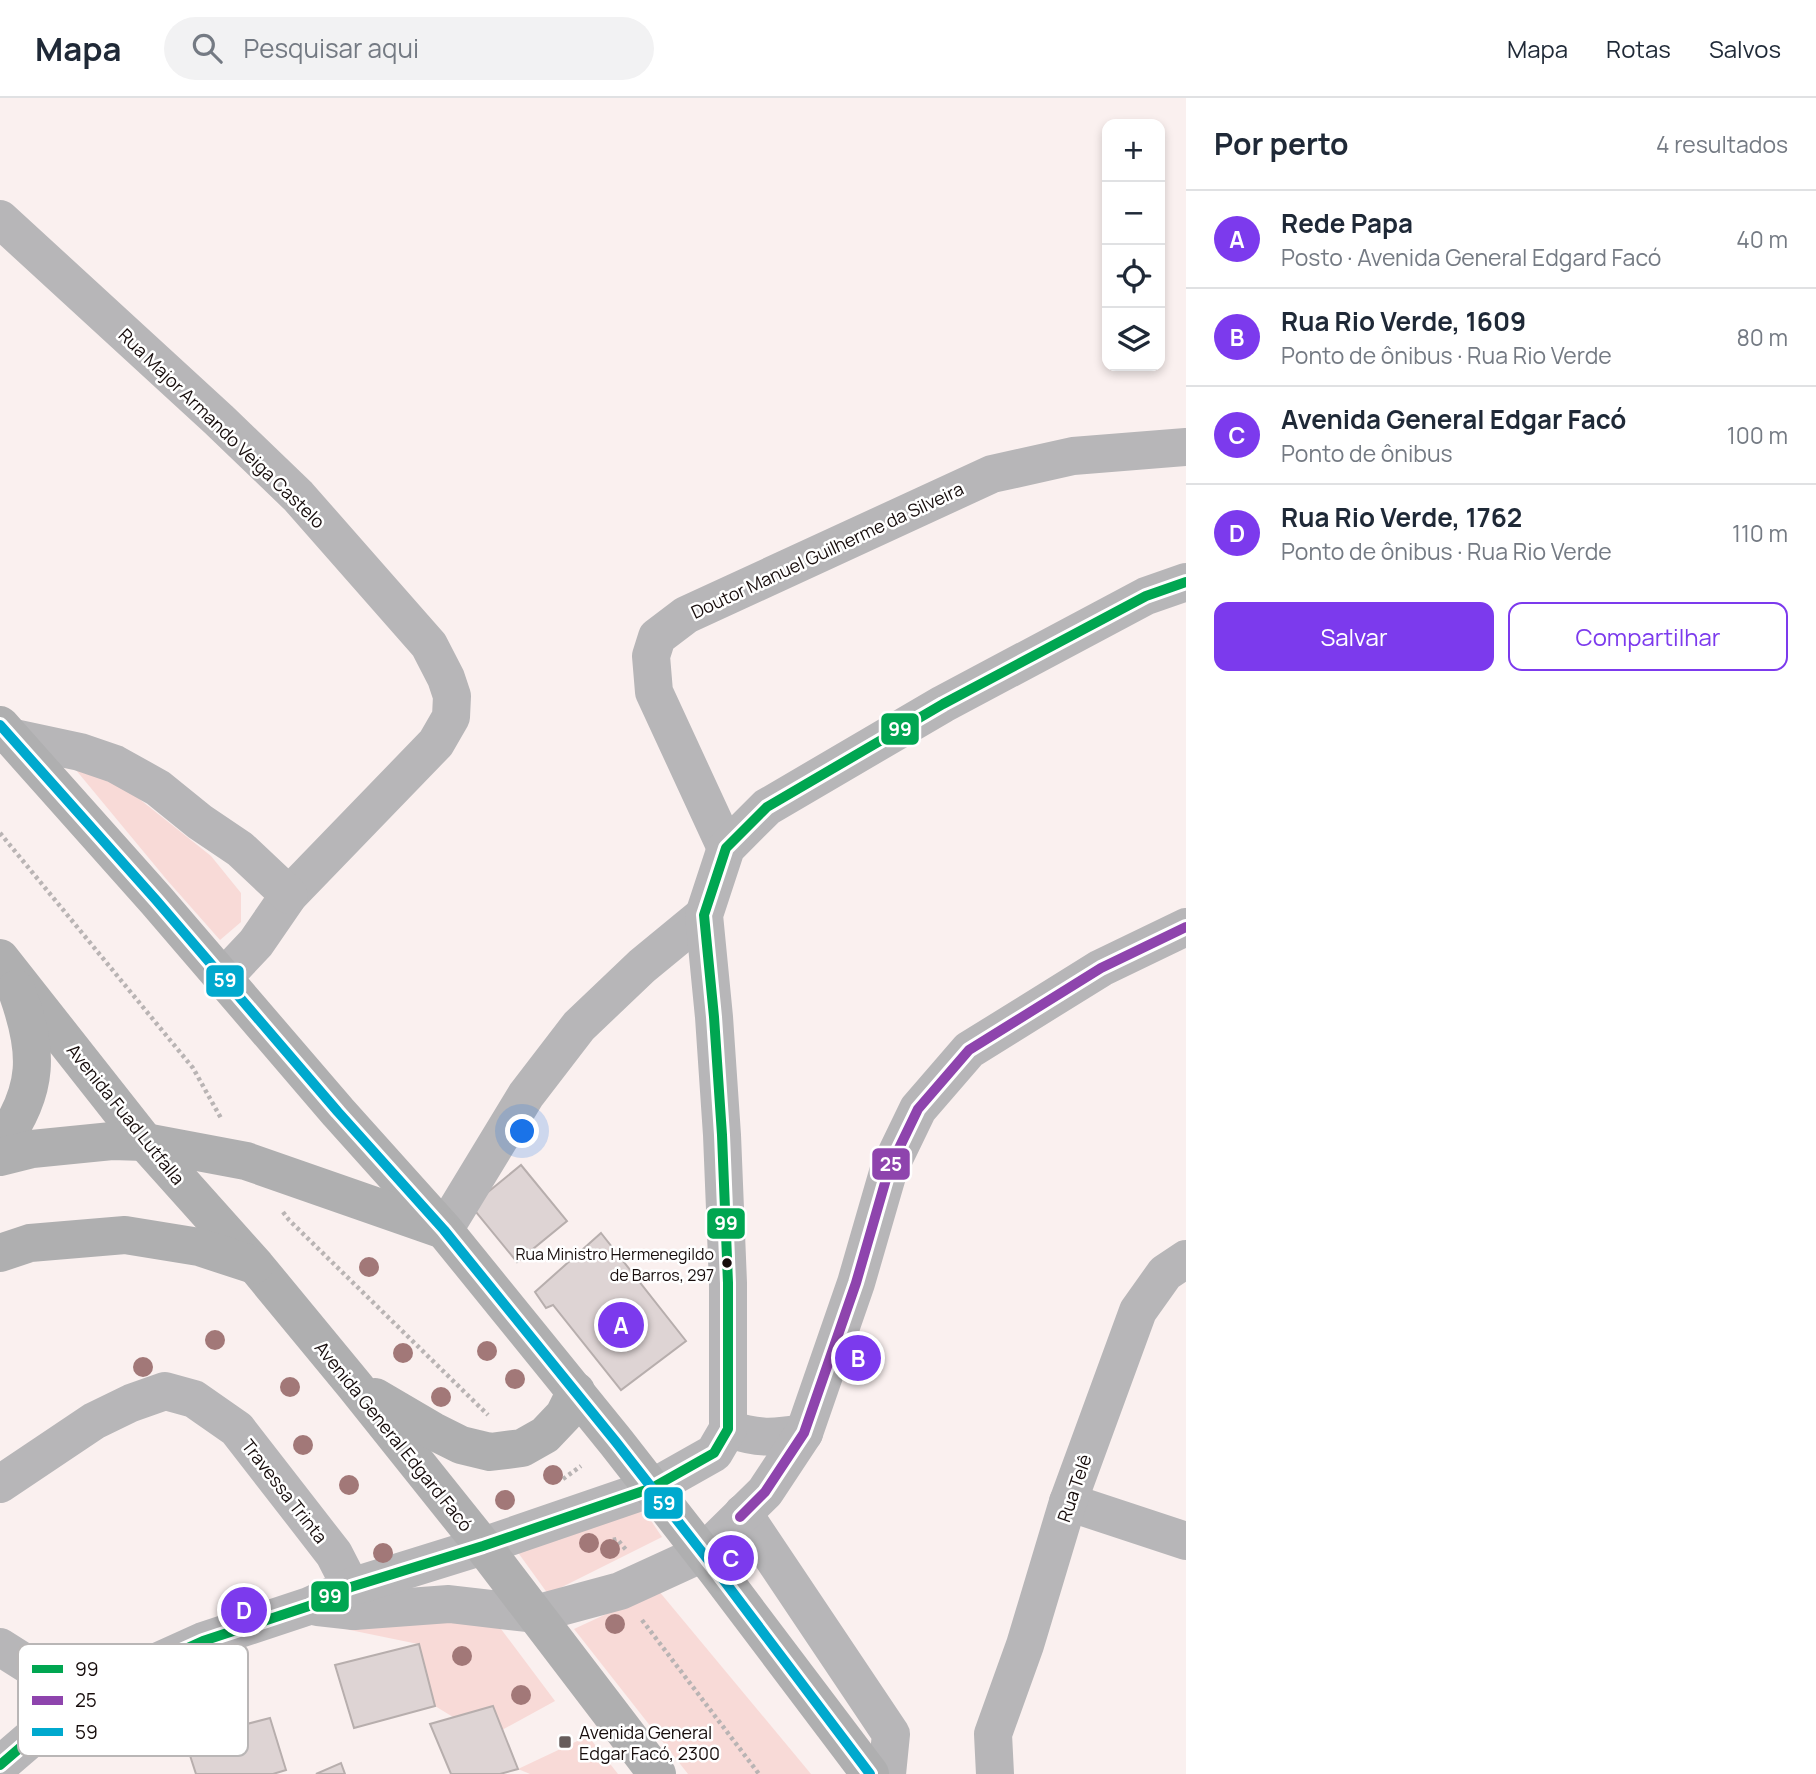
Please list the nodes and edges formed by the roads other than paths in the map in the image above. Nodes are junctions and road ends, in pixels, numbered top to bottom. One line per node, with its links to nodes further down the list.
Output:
1 (0, 219): 6 (street, Rua Major Armando Veiga Castelo)
2 (1186, 447): 5 (street, Doutor Manuel Guilherme da Silveira)
3 (1186, 582): 5 (street)
4 (5, 731): 6 (street); 10 (main road)
5 (726, 848): 7 (street)
6 (289, 895): 10 (street, Rua Major Armando Veiga Castelo)
7 (704, 915): 14 (street); 20 (street)
8 (1186, 927): 21 (street)
9 (4, 963): 11 (main road, Avenida Fuad Lutfalla); 12 (main road)
10 (223, 978): 14 (main road)
11 (145, 1142): 13 (main road); 14 (main road); 17 (main road, Avenida Fuad Lutfalla)
12 (0, 1145)
13 (0, 1157)
14 (443, 1230): 19 (main road)
15 (0, 1253): 17 (main road)
16 (1186, 1259): 24 (street, Rua Telê)
17 (256, 1266): 18 (main road, Avenida General Edgard Facó)
18 (355, 1386): 19 (main road); 27 (main road, Avenida General Edgard Facó)
19 (576, 1391): 23 (main road)
20 (728, 1429): 21 (street); 23 (street)
21 (804, 1433): 25 (street)
22 (0, 1484): 29 (street, Travessa Trinta)
23 (652, 1488): 27 (street); 28 (main road)
24 (1069, 1502): 26 (street); 39 (street, Rua Telê)
25 (743, 1513): 28 (street); 38 (street)
26 (1186, 1541)
27 (483, 1546): 29 (street); 30 (main road, Avenida General Edgard Facó)
28 (703, 1553): 30 (street); 37 (main road)
29 (353, 1599): 30 (street); 31 (street)
30 (535, 1614): 36 (main road, Avenida General Edgard Facó)
31 (196, 1644)
32 (0, 1647): 33 (street)
33 (18, 1658)
34 (18, 1750): 35 (street)
35 (0, 1765)
36 (657, 1774)
37 (870, 1774)
38 (887, 1774)
39 (995, 1774)

